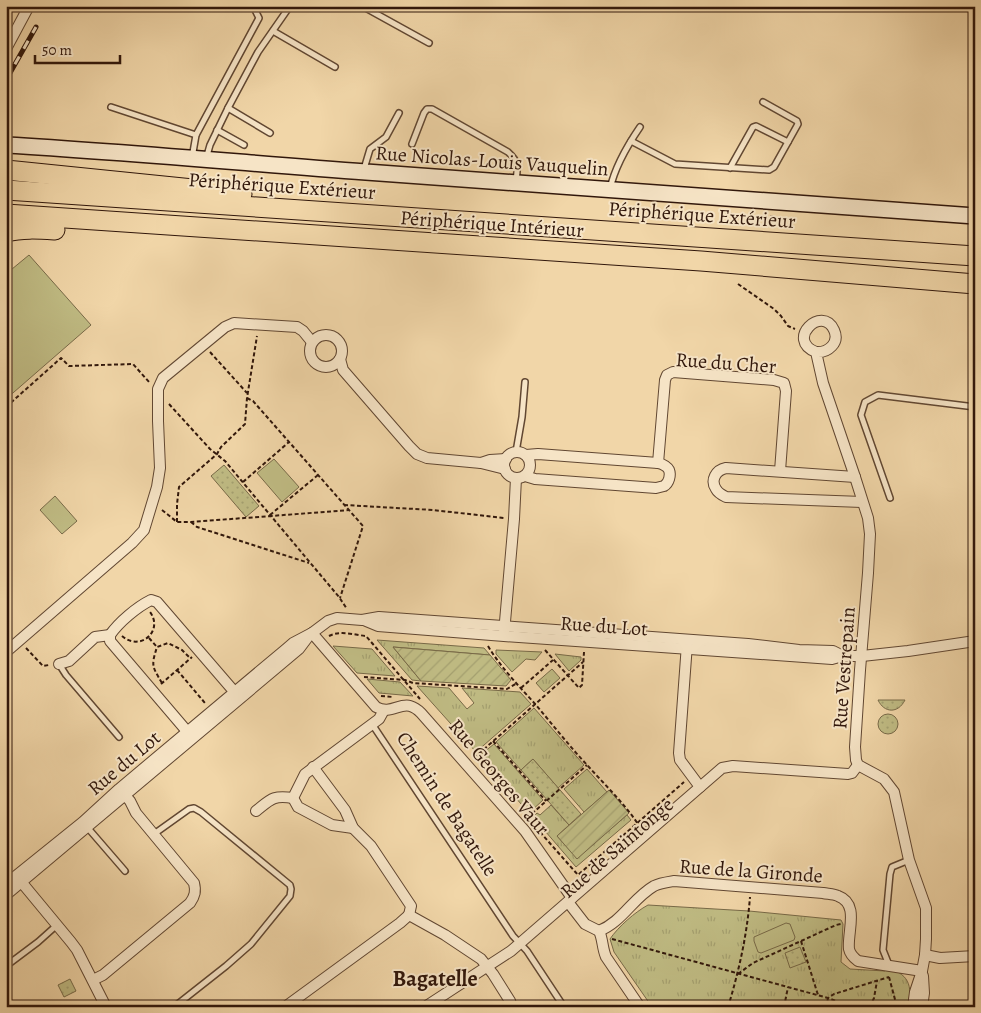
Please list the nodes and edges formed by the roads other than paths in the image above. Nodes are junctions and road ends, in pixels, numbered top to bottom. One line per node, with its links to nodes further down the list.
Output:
1 (29, 6): 7 (street)
2 (253, 6): 16 (lane)
3 (290, 6): 5 (lane)
4 (362, 6): 6 (lane)
5 (273, 31): 8 (lane); 11 (lane)
6 (429, 43)
7 (6, 49)
8 (335, 67)
9 (762, 102): 18 (lane)
10 (112, 107): 16 (lane)
11 (228, 108): 14 (lane); 15 (lane)
12 (400, 113): 25 (lane)
13 (640, 127): 17 (lane)
14 (217, 130): 21 (lane); 22 (lane)
15 (270, 133)
16 (196, 136): 22 (lane)
17 (630, 141): 23 (lane); 28 (lane)
18 (788, 142): 23 (lane); 23 (lane)
19 (412, 144): 26 (lane)
20 (6, 145): 22 (street, Rue Nicolas-Louis Vauquelin)
21 (244, 145)
22 (199, 159): 25 (street, Rue Nicolas-Louis Vauquelin)
23 (730, 168)
24 (6, 170): 31 (highway)
25 (363, 172): 26 (street, Rue Nicolas-Louis Vauquelin)
26 (516, 183): 28 (street, Rue Nicolas-Louis Vauquelin)
27 (6, 190): 31 (highway, Périphérique Extérieur)
28 (610, 190): 30 (street, Rue Nicolas-Louis Vauquelin)
29 (6, 214): 32 (highway, Périphérique Intérieur)
30 (975, 216)
31 (407, 217): 35 (highway, Périphérique Extérieur)
32 (113, 221): 33 (highway); 37 (highway, Périphérique Intérieur)
33 (6, 232)
34 (975, 251): 35 (highway)
35 (937, 253): 36 (highway, Périphérique Extérieur)
36 (975, 256)
37 (975, 284)
38 (312, 342): 40 (street); 40 (street); 56 (street)
39 (816, 352): 39 (street, Rue Vestrepain); 48 (street, Rue Vestrepain)
40 (338, 365): 45 (street)
41 (525, 382): 43 (lane)
42 (975, 407): 49 (lane)
43 (521, 454): 44 (street); 45 (street); 47 (street)
44 (658, 463): 46 (street, Rue du Cher); 47 (street)
45 (505, 464): 47 (street)
46 (780, 471): 48 (street); 50 (street)
47 (520, 477): 51 (street)
48 (855, 477): 50 (street, Rue Vestrepain)
49 (890, 498)
50 (862, 502): 57 (street, Rue Vestrepain)
51 (504, 632): 52 (street, Rue du Lot); 55 (street, Rue du Lot)
52 (312, 633): 59 (street, Rue du Lot); 60 (street, Chemin de Bagatelle)
53 (110, 635): 58 (street); 59 (street); 62 (street)
54 (975, 641): 57 (street, Rue du Lot)
55 (687, 645): 57 (street, Rue du Lot); 66 (street)
56 (6, 652)
57 (862, 656): 64 (street, Rue Vestrepain)
58 (59, 664): 63 (lane)
59 (238, 695): 62 (street, Rue du Lot)
60 (384, 710): 61 (street, Chemin de Bagatelle); 78 (street, Rue Georges Vaur)
61 (372, 724): 65 (street); 82 (lane, Chemin de Bagatelle)
62 (190, 735): 67 (street, Rue du Lot)
63 (119, 737)
64 (858, 765): 66 (street, Rue de Saintonge); 73 (street)
65 (314, 767): 68 (street); 71 (street)
66 (700, 787): 78 (street, Rue de Saintonge)
67 (122, 792): 70 (street, Rue du Lot); 72 (street)
68 (293, 798): 69 (street); 71 (street)
69 (256, 811)
70 (85, 824): 74 (lane); 75 (street, Rue du Lot)
71 (352, 828): 79 (street)
72 (154, 834): 89 (street); 91 (lane)
73 (909, 860): 83 (street); 85 (lane)
74 (125, 871)
75 (19, 879): 76 (street, Rue du Lot); 77 (street, Rue du Lot); 80 (street)
76 (6, 884)
77 (6, 895)
78 (570, 900): 81 (street, Rue Georges Vaur); 82 (street, Rue de Saintonge)
79 (409, 915): 87 (street); 92 (street)
80 (57, 925): 86 (lane); 89 (street)
81 (600, 934): 85 (street, Rue de la Gironde); 96 (street)
82 (520, 944): 87 (street, Rue de Saintonge); 95 (lane, Chemin de Bagatelle)
83 (924, 955): 84 (street); 88 (street)
84 (975, 956)
85 (890, 965): 88 (street, Rue de la Gironde)
86 (6, 966)
87 (487, 967): 93 (street, Rue de Saintonge); 94 (street)
88 (922, 971): 97 (street); 98 (street)
89 (93, 980): 90 (street)
90 (106, 1007)
91 (174, 1007)
92 (285, 1007)
93 (425, 1007)
94 (512, 1007)
95 (564, 1007)
96 (640, 1007)
97 (913, 1007)
98 (922, 1007)

